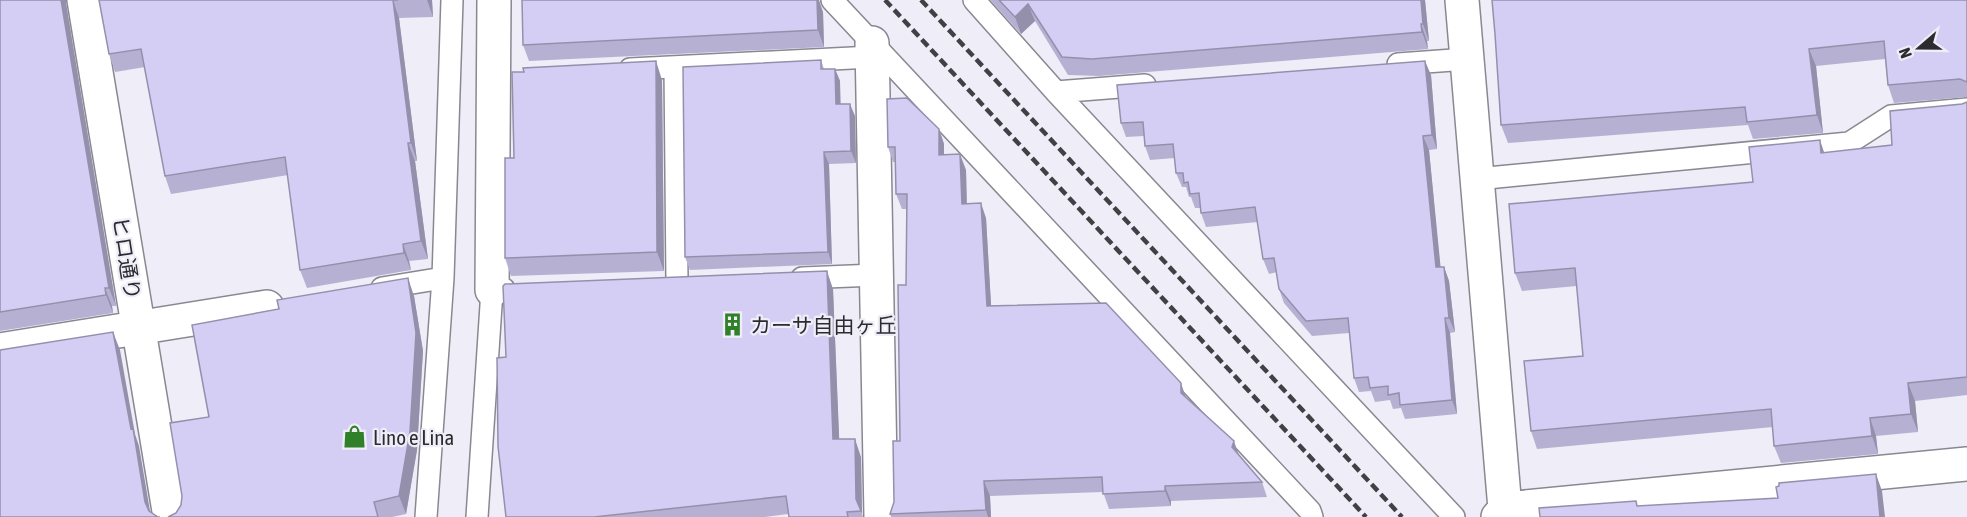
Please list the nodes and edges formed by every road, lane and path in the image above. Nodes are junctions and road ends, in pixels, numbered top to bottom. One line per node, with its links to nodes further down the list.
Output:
1 (84, 0): 26 (street, ヒロ通り)
2 (452, 0): 17 (lane)
3 (494, 0): 23 (street)
4 (832, 0): 7 (lane)
5 (974, 0): 13 (lane)
6 (1462, 0): 8 (street)
7 (872, 50): 10 (lane); 16 (street); 34 (lane)
8 (1467, 59): 9 (lane); 15 (street)
9 (1373, 66)
10 (675, 67): 11 (lane); 19 (lane)
11 (606, 70)
12 (1162, 83): 13 (lane)
13 (1056, 92): 35 (lane)
14 (1967, 109): 15 (lane)
15 (1477, 179): 29 (street)
16 (876, 275): 18 (lane); 33 (street)
17 (443, 278): 24 (lane); 31 (lane)
18 (782, 279)
19 (677, 282): 20 (lane); 21 (lane)
20 (700, 282)
21 (654, 283)
22 (527, 288): 23 (lane)
23 (492, 290): 32 (lane)
24 (361, 291)
25 (279, 305): 26 (street)
26 (139, 328): 27 (street); 30 (street, ヒロ通り)
27 (0, 350)
28 (1967, 464): 29 (street)
29 (1502, 513)
30 (170, 517)
31 (426, 517)
32 (477, 517)
33 (880, 517)
34 (1312, 517)
35 (1454, 517)

